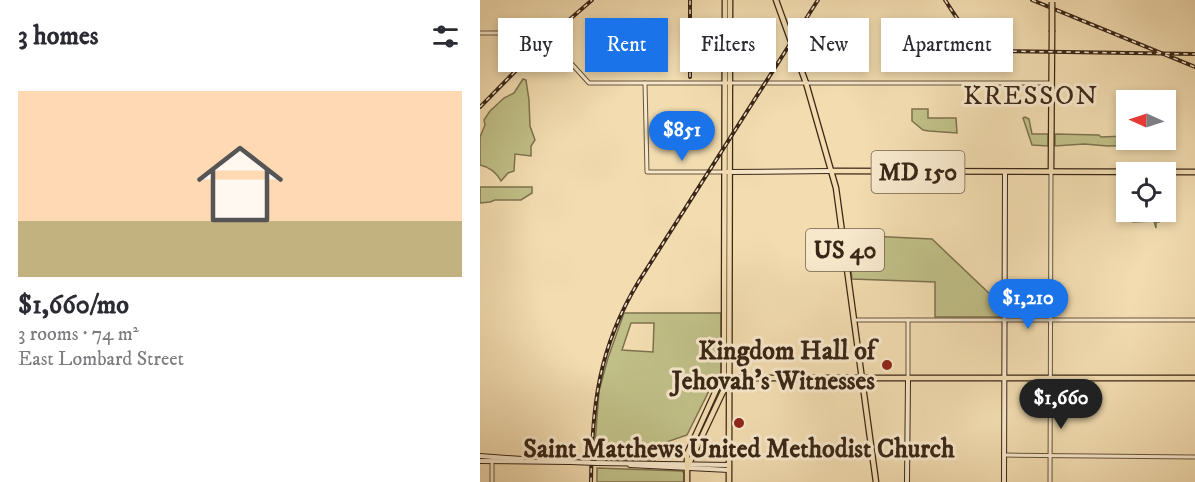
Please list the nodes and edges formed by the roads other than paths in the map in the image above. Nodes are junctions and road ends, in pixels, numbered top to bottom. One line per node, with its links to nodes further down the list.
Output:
1 (725, 0): 9 (main road)
2 (730, 0): 9 (main road)
3 (776, 0): 10 (main road, US 40)
4 (1052, 0): 11 (main road, bridge)
5 (480, 33): 6 (street)
6 (498, 33)
7 (573, 65): 8 (street)
8 (645, 83): 9 (street); 13 (street)
9 (728, 83): 10 (street); 13 (main road)
10 (806, 83): 11 (street); 12 (main road, US 40)
11 (1051, 83): 15 (main road)
12 (832, 171): 13 (main road); 14 (main road, MD 150); 17 (main road, US 40)
13 (727, 172): 22 (main road); 23 (main road)
14 (1005, 172): 15 (main road, MD 150); 19 (main road)
15 (1051, 172): 16 (main road); 20 (street)
16 (1195, 172)
17 (854, 320): 18 (street); 24 (main road, US 40)
18 (908, 320): 19 (street); 28 (street)
19 (1005, 320): 20 (street); 25 (main road)
20 (1051, 320): 21 (street); 26 (street)
21 (1195, 320)
22 (723, 377): 23 (main road); 35 (main road)
23 (729, 378): 24 (main road); 35 (main road); 36 (main road)
24 (862, 378): 28 (main road); 37 (main road, US 40)
25 (1005, 378): 26 (main road); 28 (main road); 29 (main road)
26 (1051, 378): 27 (main road); 31 (street)
27 (1195, 378)
28 (908, 379): 41 (main road)
29 (1004, 455): 31 (street); 42 (main road)
30 (480, 456): 33 (main road)
31 (1050, 456): 32 (street); 43 (street)
32 (1195, 457)
33 (492, 459): 34 (main road); 35 (main road, bridge); 38 (street)
34 (480, 461)
35 (687, 466): 36 (main road); 39 (main road)
36 (729, 468): 40 (main road)
37 (874, 481)
38 (492, 482)
39 (687, 482)
40 (729, 482)
41 (907, 482)
42 (1004, 482)
43 (1050, 482)

